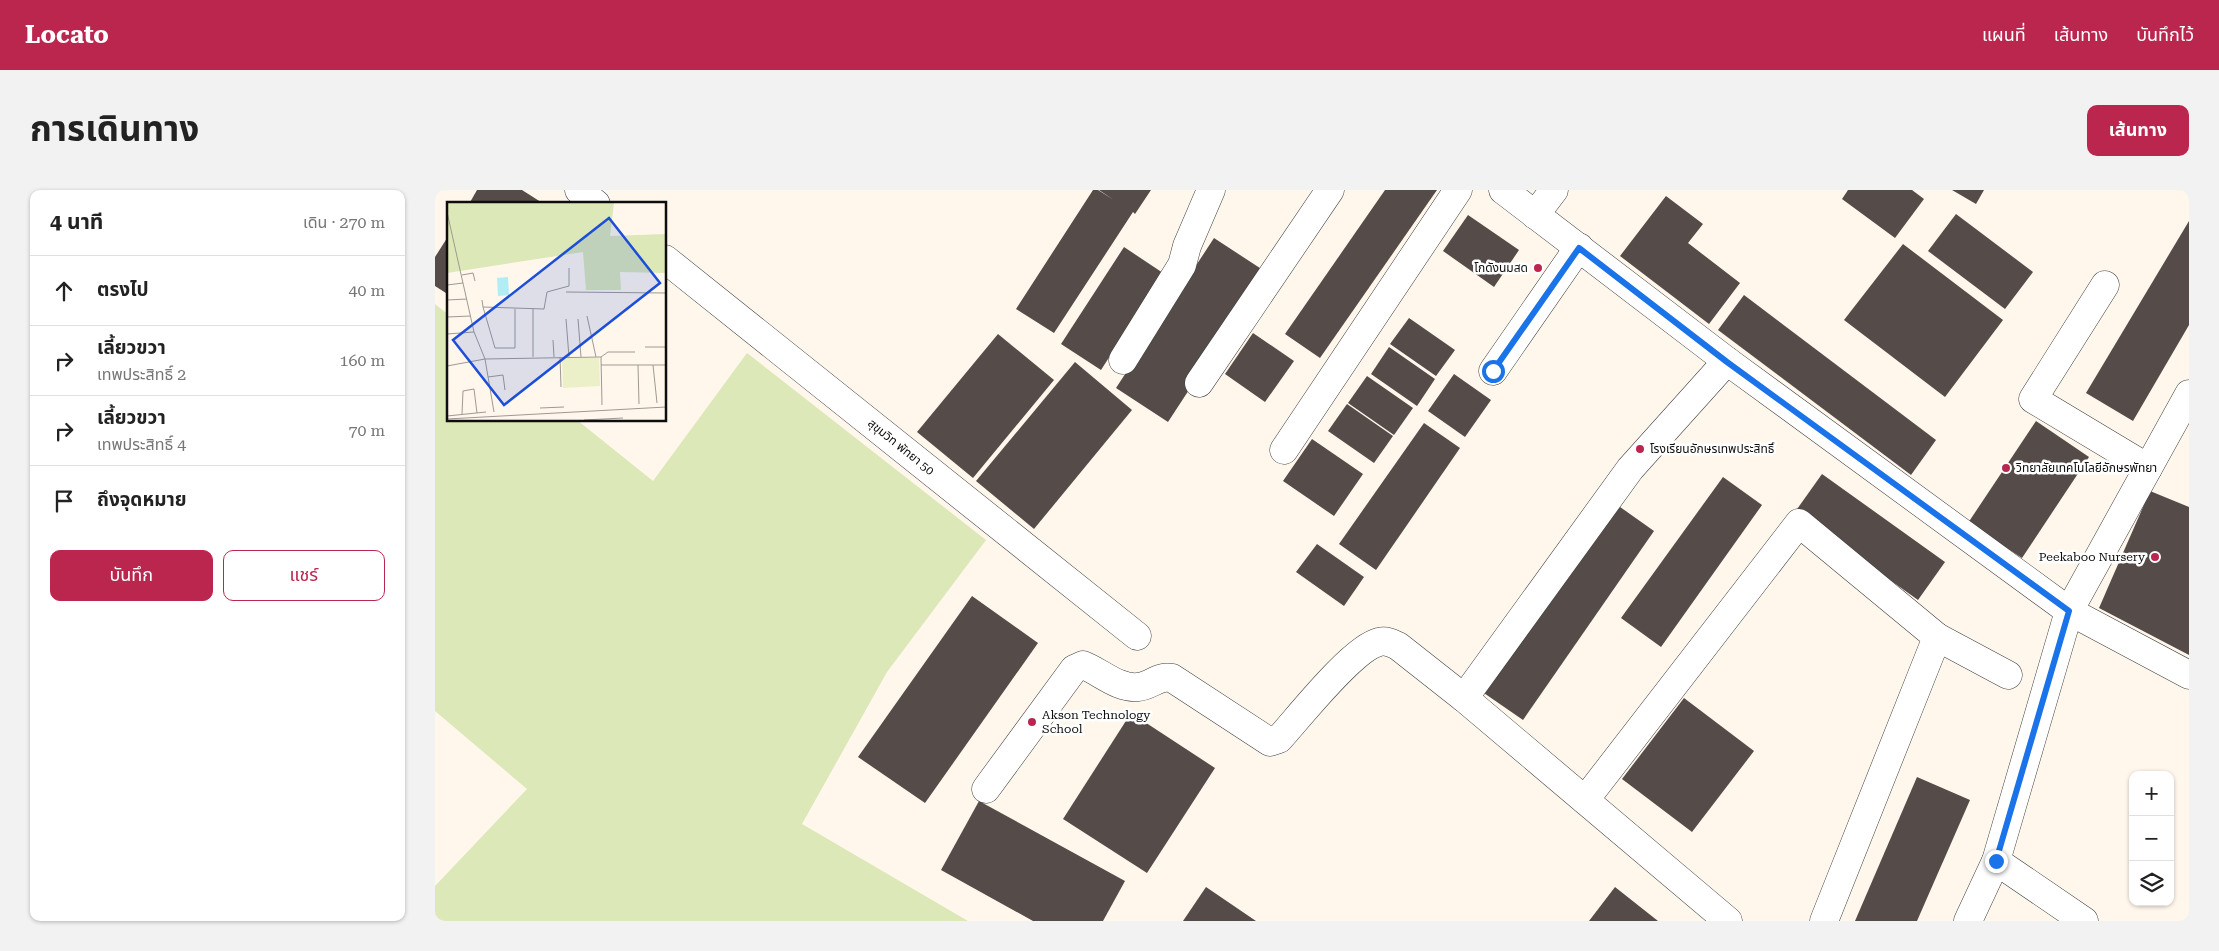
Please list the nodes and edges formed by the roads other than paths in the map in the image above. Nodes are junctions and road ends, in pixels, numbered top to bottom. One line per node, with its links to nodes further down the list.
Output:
1 (579, 190): 7 (street)
2 (1211, 190): 12 (street)
3 (1330, 190): 15 (street)
4 (1458, 190): 17 (street)
5 (1503, 190): 8 (street)
6 (1553, 190): 8 (street)
7 (594, 202)
8 (1535, 215): 9 (street)
9 (1579, 248): 13 (street); 14 (street)
10 (666, 260): 20 (street, สุขุมวิท พัทยา 50)
11 (2105, 285): 18 (street)
12 (1123, 360)
13 (1727, 362): 19 (street); 24 (street)
14 (1493, 371)
15 (1199, 383)
16 (2189, 394): 18 (street)
17 (1284, 450)
18 (2148, 468): 19 (street)
19 (2069, 611): 22 (street); 27 (street)
20 (1137, 636)
21 (1937, 637): 23 (street); 26 (street); 29 (street)
22 (2189, 675)
23 (2008, 676)
24 (1464, 698): 25 (street); 26 (street)
25 (986, 789)
26 (1585, 800): 28 (street)
27 (1996, 861): 30 (street); 31 (street)
28 (1728, 921)
29 (1824, 921)
30 (1968, 921)
31 (2084, 921)

